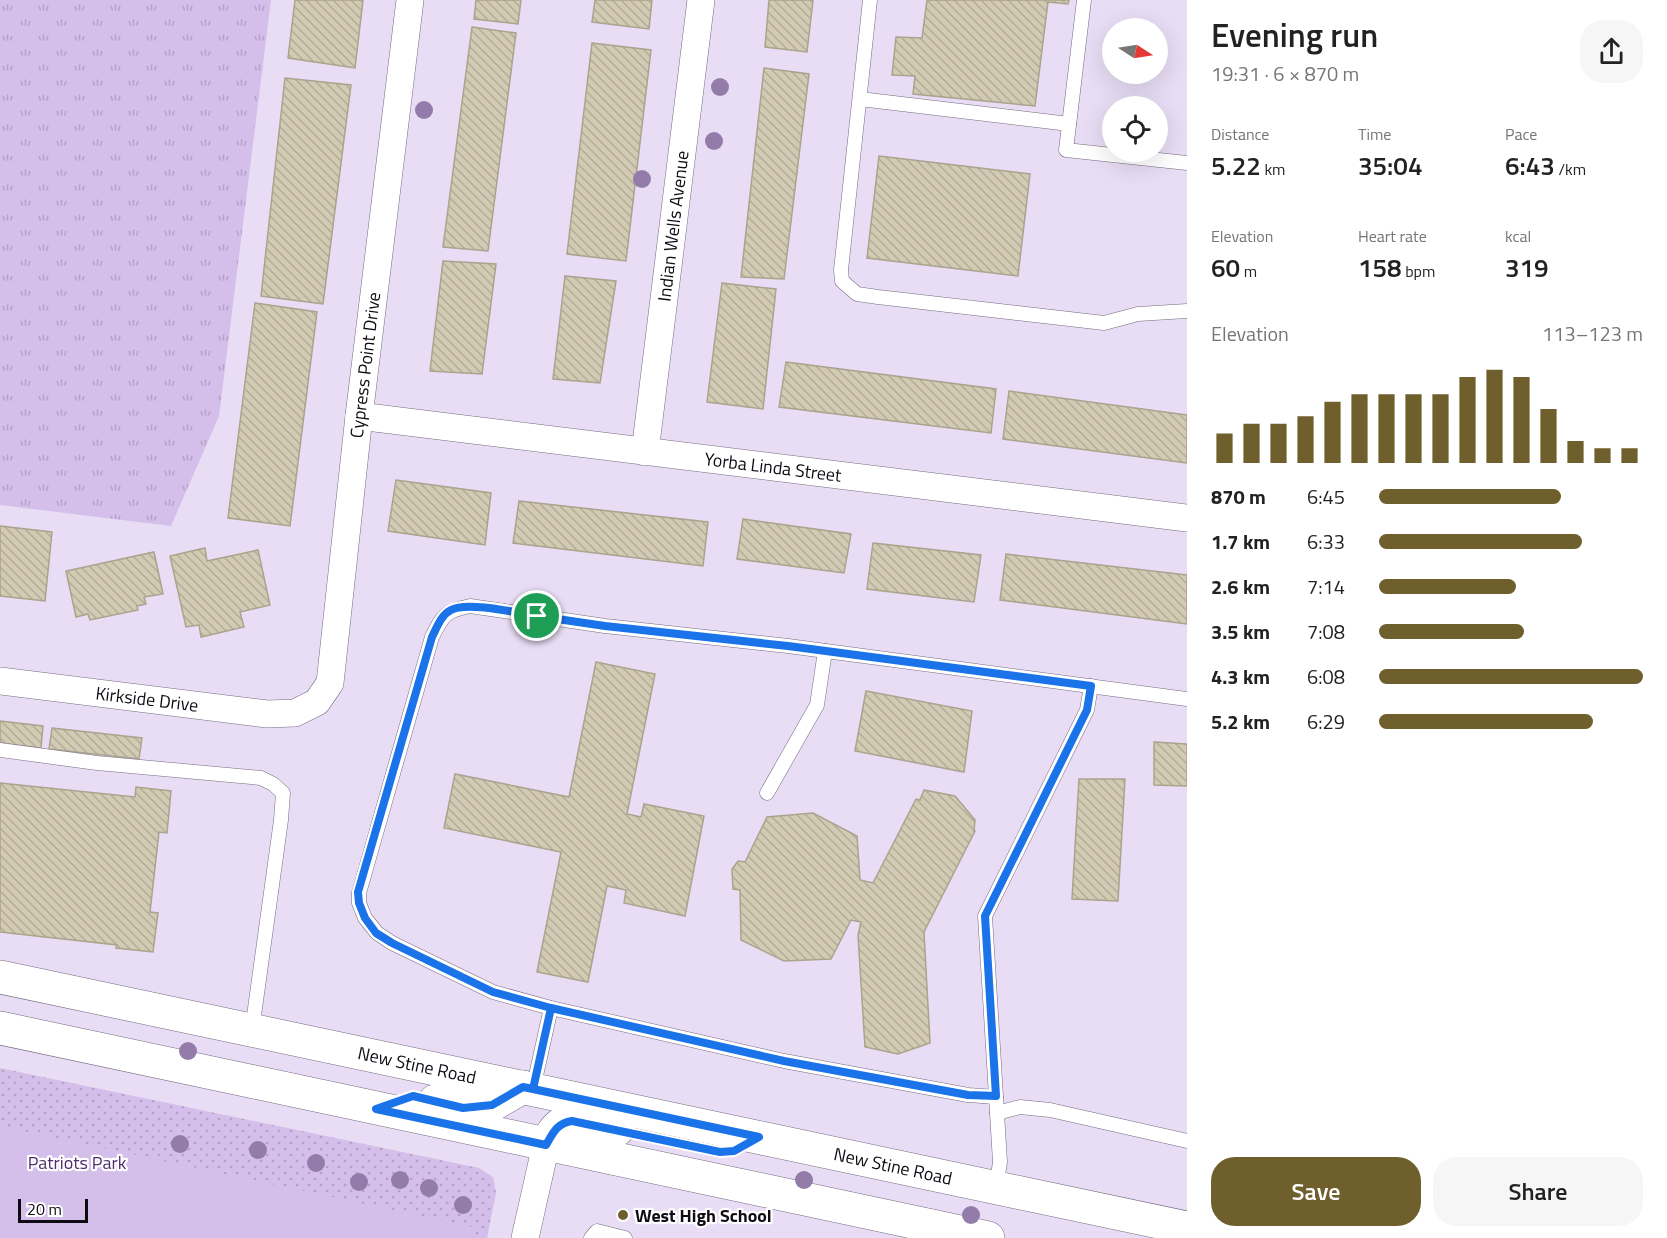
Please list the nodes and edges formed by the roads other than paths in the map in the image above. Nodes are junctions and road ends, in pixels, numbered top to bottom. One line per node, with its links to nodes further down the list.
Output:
1 (410, 0): 9 (street, Cypress Point Drive)
2 (701, 0): 10 (street, Indian Wells Avenue)
3 (870, 0): 5 (lane)
4 (1084, 0): 6 (lane)
5 (860, 99): 6 (lane); 8 (lane)
6 (1069, 124): 7 (lane)
7 (1187, 163)
8 (1187, 311)
9 (359, 416): 10 (street, Yorba Linda Street); 16 (street, Cypress Point Drive)
10 (645, 452): 11 (street, Yorba Linda Street)
11 (1187, 518)
12 (825, 651): 14 (lane); 18 (lane); 20 (lane)
13 (0, 681): 16 (street, Kirkside Drive)
14 (1091, 686): 15 (lane); 24 (lane)
15 (1187, 699)
16 (295, 713)
17 (0, 750): 22 (lane)
18 (767, 793)
19 (0, 977): 22 (main road, New Stine Road)
20 (551, 1008): 23 (lane); 24 (lane)
21 (0, 1028): 25 (main road)
22 (252, 1030): 23 (main road, New Stine Road)
23 (528, 1088): 25 (main road); 27 (main road, New Stine Road)
24 (996, 1096): 26 (lane)
25 (376, 1109): 29 (main road)
26 (997, 1113): 28 (lane); 30 (lane)
27 (759, 1137): 29 (main road); 30 (main road, New Stine Road)
28 (1187, 1141)
29 (546, 1145): 32 (main road); 33 (street)
30 (996, 1188): 31 (main road, New Stine Road)
31 (1187, 1228)
32 (922, 1231): 36 (main road)
33 (525, 1238)
34 (591, 1238): 35 (lane)
35 (625, 1238)
36 (988, 1238)

